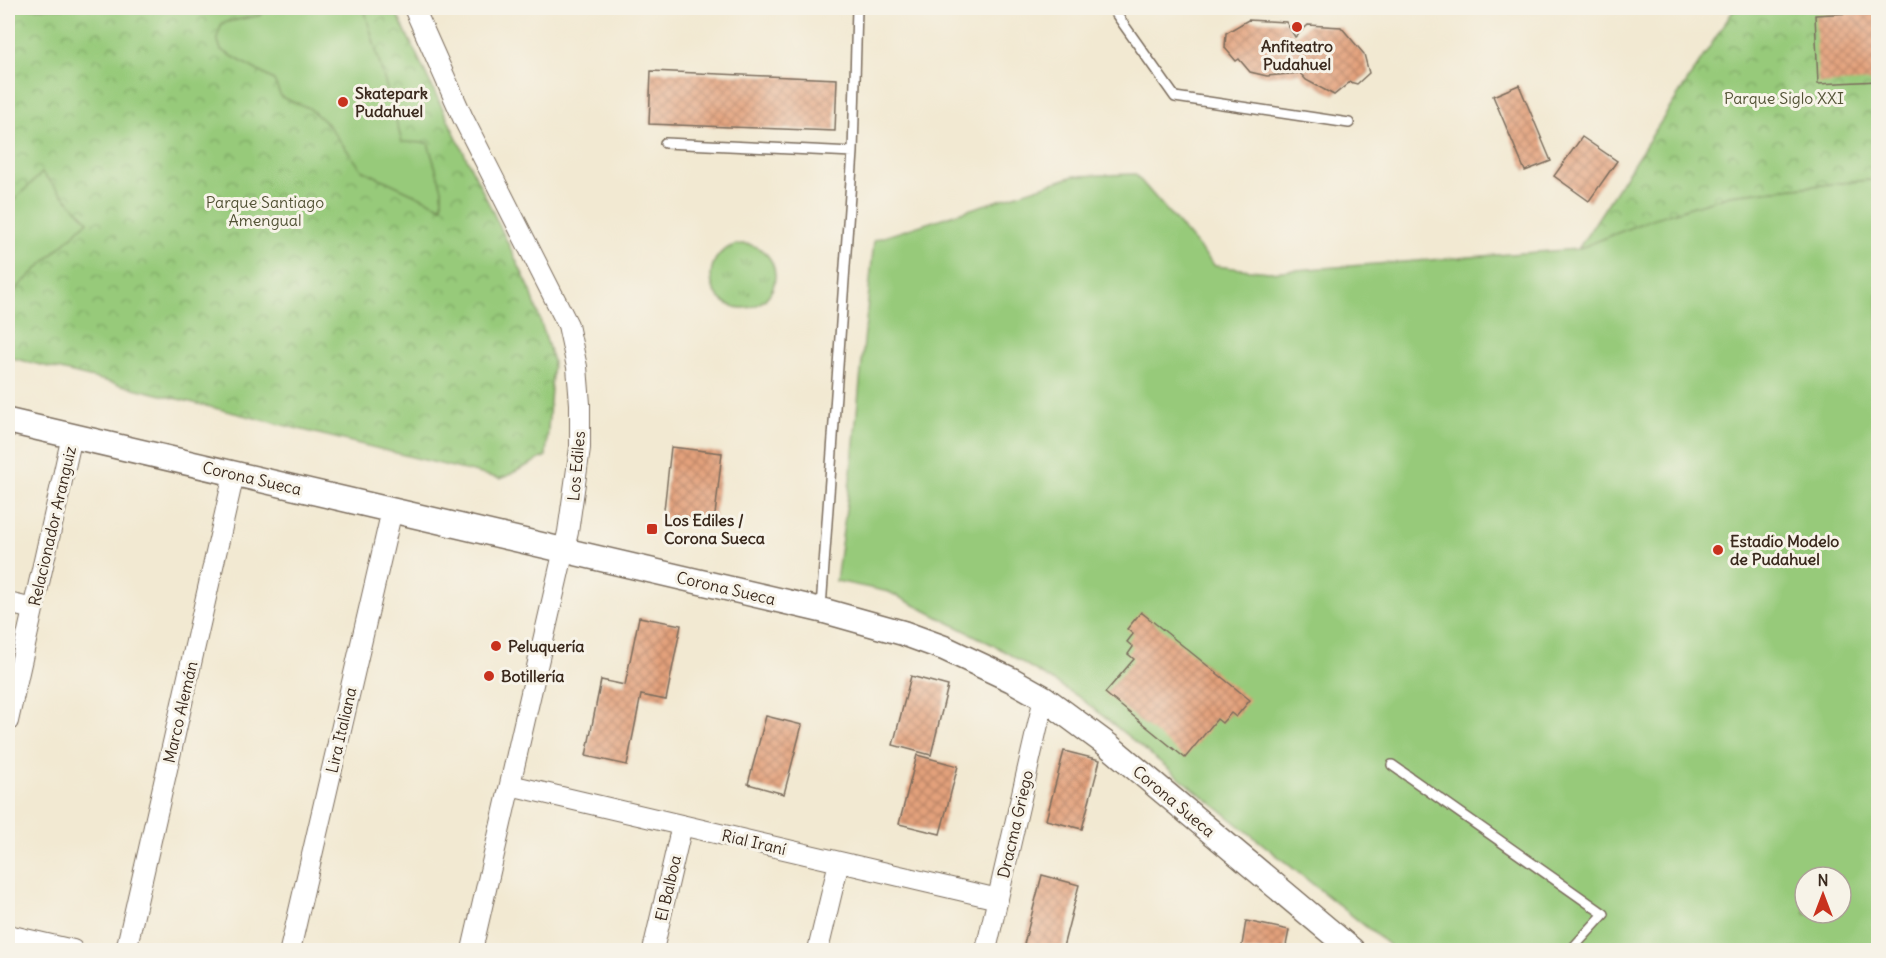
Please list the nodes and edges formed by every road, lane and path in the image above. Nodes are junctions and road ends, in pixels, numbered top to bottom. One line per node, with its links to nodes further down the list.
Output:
1 (414, 8): 13 (street, Los Ediles)
2 (857, 8): 8 (lane)
3 (1112, 8): 6 (lane)
4 (1873, 8): 5 (lane)
5 (1878, 9)
6 (1349, 123)
7 (665, 143): 8 (lane)
8 (853, 152): 16 (lane)
9 (8, 422): 10 (street, Corona Sueca)
10 (72, 436): 11 (street, Corona Sueca); 15 (street, Relacionador Aranguiz)
11 (234, 474): 12 (street, Corona Sueca); 26 (street, Marco Alemán)
12 (392, 510): 13 (street, Corona Sueca); 27 (street, Lira Italiana)
13 (564, 550): 16 (street, Corona Sueca); 20 (street, Los Ediles)
14 (8, 603): 15 (street)
15 (33, 609): 18 (street, Relacionador Aranguiz)
16 (820, 610): 17 (street, Corona Sueca)
17 (1044, 699): 23 (street, Dracma Griego); 32 (street, Corona Sueca)
18 (8, 721)
19 (1392, 765): 33 (lane)
20 (510, 785): 21 (street, Rial Iraní); 28 (street, Los Ediles)
21 (682, 825): 22 (street, Rial Iraní); 29 (street, El Balboa)
22 (839, 862): 23 (street, Rial Iraní); 30 (street)
23 (998, 898): 31 (street, Dracma Griego)
24 (8, 935): 25 (street)
25 (73, 951)
26 (126, 951)
27 (290, 951)
28 (472, 951)
29 (653, 951)
30 (818, 951)
31 (987, 951)
32 (1352, 951)
33 (1571, 951)

